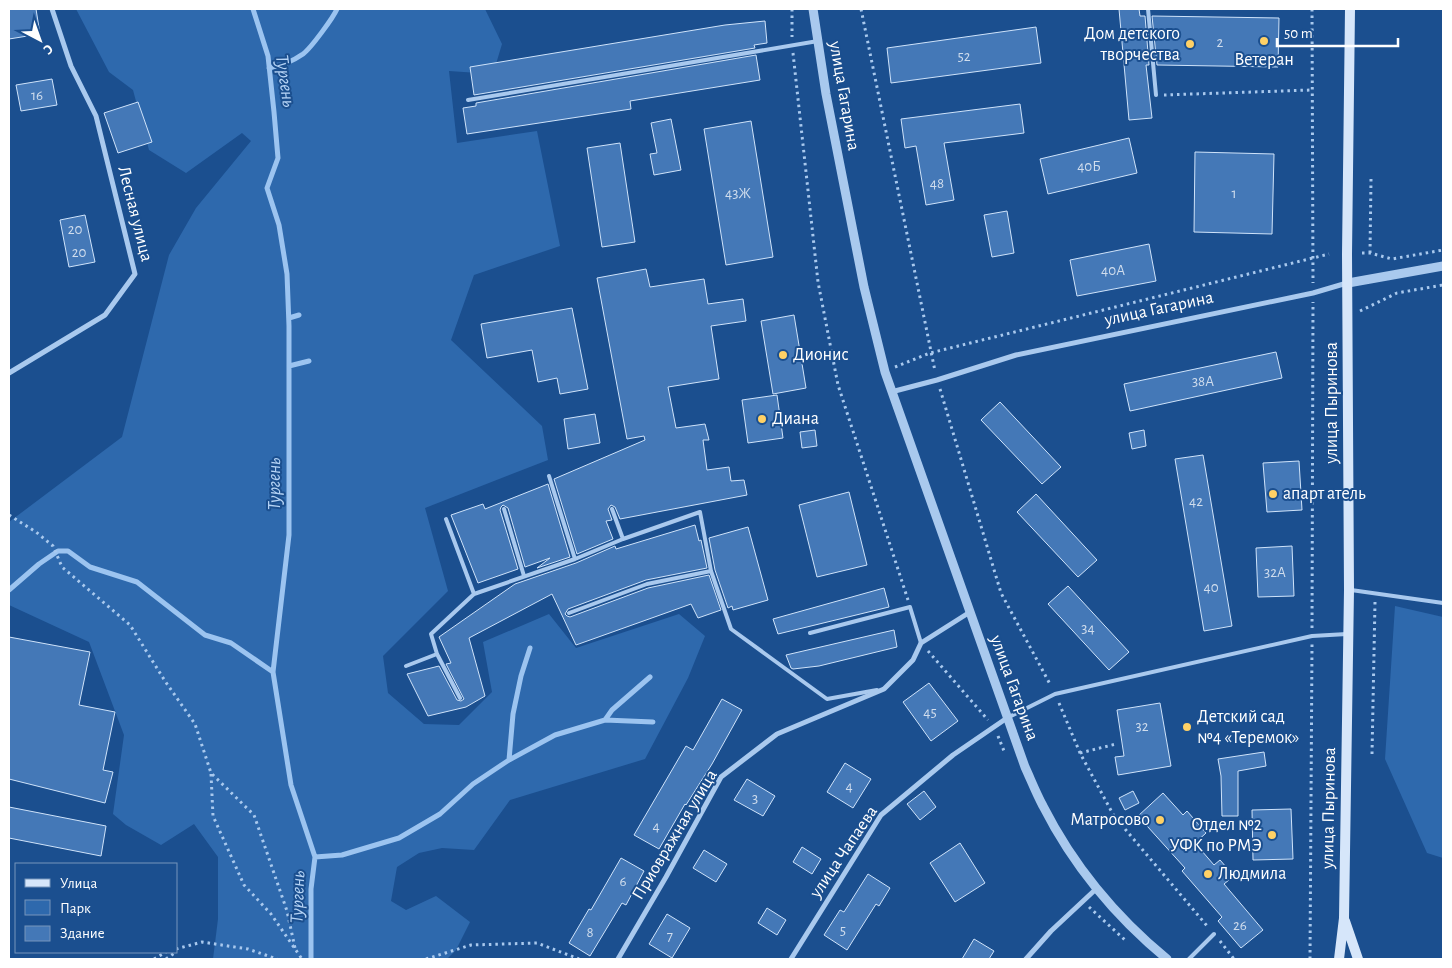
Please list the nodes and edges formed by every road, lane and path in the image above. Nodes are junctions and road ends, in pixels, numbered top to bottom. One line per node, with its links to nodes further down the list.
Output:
1 (52, 9): 26 (street, Лесная улица)
2 (792, 9): 9 (path)
3 (813, 9): 8 (street, улица Гагарина)
4 (861, 9): 24 (path)
5 (1148, 9): 11 (lane)
6 (1312, 9): 10 (path)
7 (1350, 9): 20 (main road, улица Пыринова)
8 (818, 41): 9 (lane); 28 (street, улица Гагарина)
9 (792, 46): 12 (lane); 42 (path)
10 (1311, 90): 11 (path); 18 (path)
11 (1156, 95)
12 (468, 100)
13 (1371, 179): 16 (path)
14 (1443, 250): 16 (path)
15 (1362, 253): 16 (path)
16 (1370, 253)
17 (1329, 254): 18 (path)
18 (1313, 257): 22 (path); 24 (path)
19 (1443, 266): 20 (street)
20 (1348, 283): 22 (street, улица Гагарина); 23 (main road, улица Пыринова)
21 (1443, 285): 23 (path)
22 (1313, 293): 27 (street, улица Гагарина)
23 (1348, 316): 38 (main road, улица Пыринова)
24 (930, 353): 25 (path); 27 (path)
25 (895, 367)
26 (9, 373)
27 (937, 380): 28 (street, улица Гагарина)
28 (891, 392): 43 (street, улица Гагарина)
29 (549, 476): 35 (lane)
30 (504, 509): 37 (lane)
31 (612, 509): 34 (lane)
32 (9, 515): 58 (path)
33 (446, 519): 40 (lane)
34 (623, 539): 35 (lane); 36 (lane)
35 (575, 560): 37 (lane)
36 (711, 571): 44 (lane); 50 (lane)
37 (524, 576): 40 (lane)
38 (1349, 590): 39 (lane); 46 (main road, улица Пыринова)
39 (1376, 593): 41 (lane); 57 (path)
40 (474, 594): 48 (lane)
41 (1443, 603)
42 (910, 607): 45 (lane); 47 (lane)
43 (970, 612): 47 (street, Приовражная улица); 52 (street, улица Гагарина)
44 (570, 613)
45 (810, 633)
46 (1348, 634): 52 (lane); 61 (main road, улица Пыринова)
47 (921, 643): 50 (street, Приовражная улица); 53 (path)
48 (437, 654): 49 (lane); 51 (lane)
49 (406, 666)
50 (884, 689): 70 (street, Приовражная улица)
51 (460, 698)
52 (1007, 718): 53 (street, улица Чапаева); 59 (street, улица Гагарина)
53 (994, 727): 55 (path); 71 (street, улица Чапаева)
54 (1116, 744): 56 (path)
55 (1005, 752)
56 (1080, 753)
57 (1372, 754)
58 (211, 773): 64 (path); 64 (path)
59 (1096, 889): 60 (street); 73 (street, улица Гагарина)
60 (1083, 901): 63 (path); 72 (street)
61 (1344, 918): 75 (main road, улица Пыринова); 76 (main road, улица Пыринова)
62 (1214, 934): 74 (lane)
63 (1132, 946)
64 (295, 948): 67 (path)
65 (178, 950): 66 (path)
66 (277, 959)
67 (302, 959)
68 (426, 959): 69 (path)
69 (579, 959)
70 (618, 959)
71 (791, 959)
72 (1026, 959)
73 (1167, 959)
74 (1189, 959)
75 (1339, 959)
76 (1358, 959)

